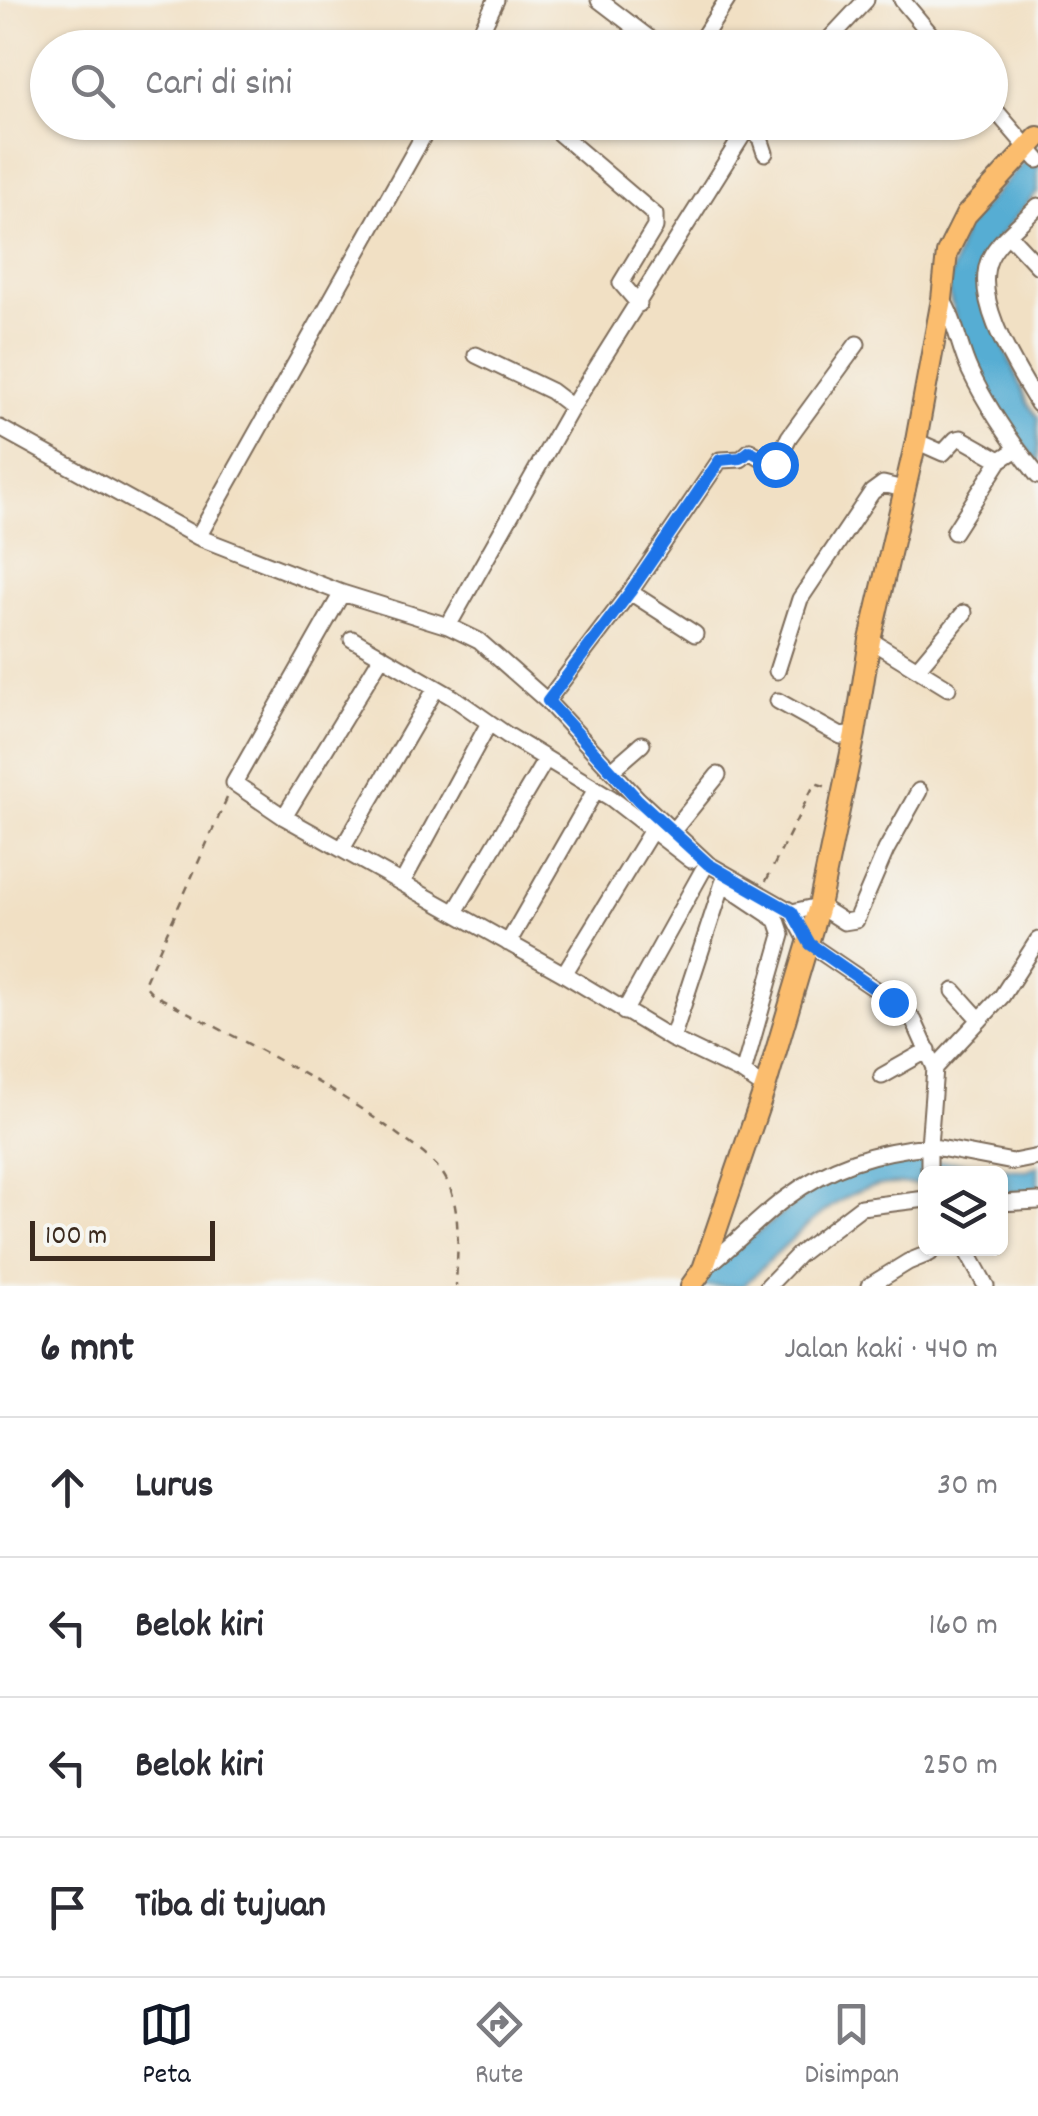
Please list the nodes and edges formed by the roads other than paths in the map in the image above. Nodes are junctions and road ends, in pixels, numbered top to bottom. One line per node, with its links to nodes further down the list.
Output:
1 (496, 0): 6 (street)
2 (599, 0): 7 (street)
3 (727, 0): 8 (street)
4 (866, 0): 9 (street)
5 (902, 0): 10 (street)
6 (482, 30)
7 (638, 30)
8 (708, 30)
9 (838, 30)
10 (927, 30)
11 (1008, 122): 16 (street)
12 (421, 140): 34 (street)
13 (567, 140): 22 (street)
14 (739, 140): 22 (street)
15 (761, 140): 17 (street)
16 (1034, 149): 21 (main road)
17 (765, 153)
18 (1038, 206): 19 (street)
19 (1009, 235): 20 (street); 25 (street)
20 (1038, 266)
21 (942, 299): 28 (main road); 29 (street)
22 (640, 304): 26 (street)
23 (857, 344): 35 (street)
24 (476, 356): 26 (street)
25 (1038, 404)
26 (572, 407): 38 (street)
27 (0, 428): 34 (street)
28 (916, 441): 30 (street); 32 (main road)
29 (1017, 449): 30 (street); 31 (street)
30 (1000, 460): 33 (street)
31 (1038, 476)
32 (906, 490): 41 (main road); 44 (street)
33 (954, 532)
34 (198, 537): 36 (street)
35 (630, 592): 39 (street); 47 (street)
36 (342, 593): 38 (street); 57 (street)
37 (964, 613): 43 (street)
38 (448, 626): 47 (street)
39 (695, 634)
40 (352, 639): 42 (street)
41 (870, 640): 43 (street); 50 (main road)
42 (382, 656): 45 (street); 57 (street)
43 (918, 669): 46 (street)
44 (777, 670)
45 (436, 688): 49 (street); 60 (street)
46 (948, 688)
47 (548, 701): 53 (street)
48 (778, 701): 50 (street)
49 (489, 722): 52 (street); 62 (street)
50 (855, 734): 64 (main road)
51 (642, 744): 53 (street)
52 (546, 759): 55 (street); 65 (street)
53 (612, 770): 59 (street)
54 (718, 775): 59 (street)
55 (596, 789): 58 (street); 68 (street)
56 (919, 792): 64 (street)
57 (284, 817): 60 (street)
58 (652, 830): 61 (street); 70 (street)
59 (672, 832): 66 (street)
60 (342, 849): 62 (street)
61 (703, 870): 63 (street); 72 (street)
62 (402, 883): 65 (street)
63 (723, 883): 66 (street); 74 (street)
64 (818, 906): 66 (street); 69 (main road)
65 (455, 912): 68 (street)
66 (784, 913): 69 (street); 77 (street)
67 (1038, 940): 73 (street)
68 (508, 943): 70 (street)
69 (810, 944): 75 (street); 79 (main road)
70 (564, 974): 72 (street)
71 (954, 991): 73 (street)
72 (624, 1012): 74 (street)
73 (980, 1020): 76 (street)
74 (672, 1039): 77 (street)
75 (928, 1050): 76 (street); 78 (street)
76 (935, 1068): 80 (street)
77 (743, 1073): 79 (street)
78 (882, 1076)
79 (765, 1088): 88 (main road)
80 (929, 1149): 81 (street); 82 (street); 88 (street)
81 (1038, 1157)
82 (929, 1166)
83 (918, 1200): 89 (street)
84 (1038, 1201): 85 (street)
85 (1008, 1203)
86 (923, 1256): 90 (street)
87 (969, 1256): 91 (street)
88 (697, 1278)
89 (768, 1286)
90 (869, 1286)
91 (986, 1286)

